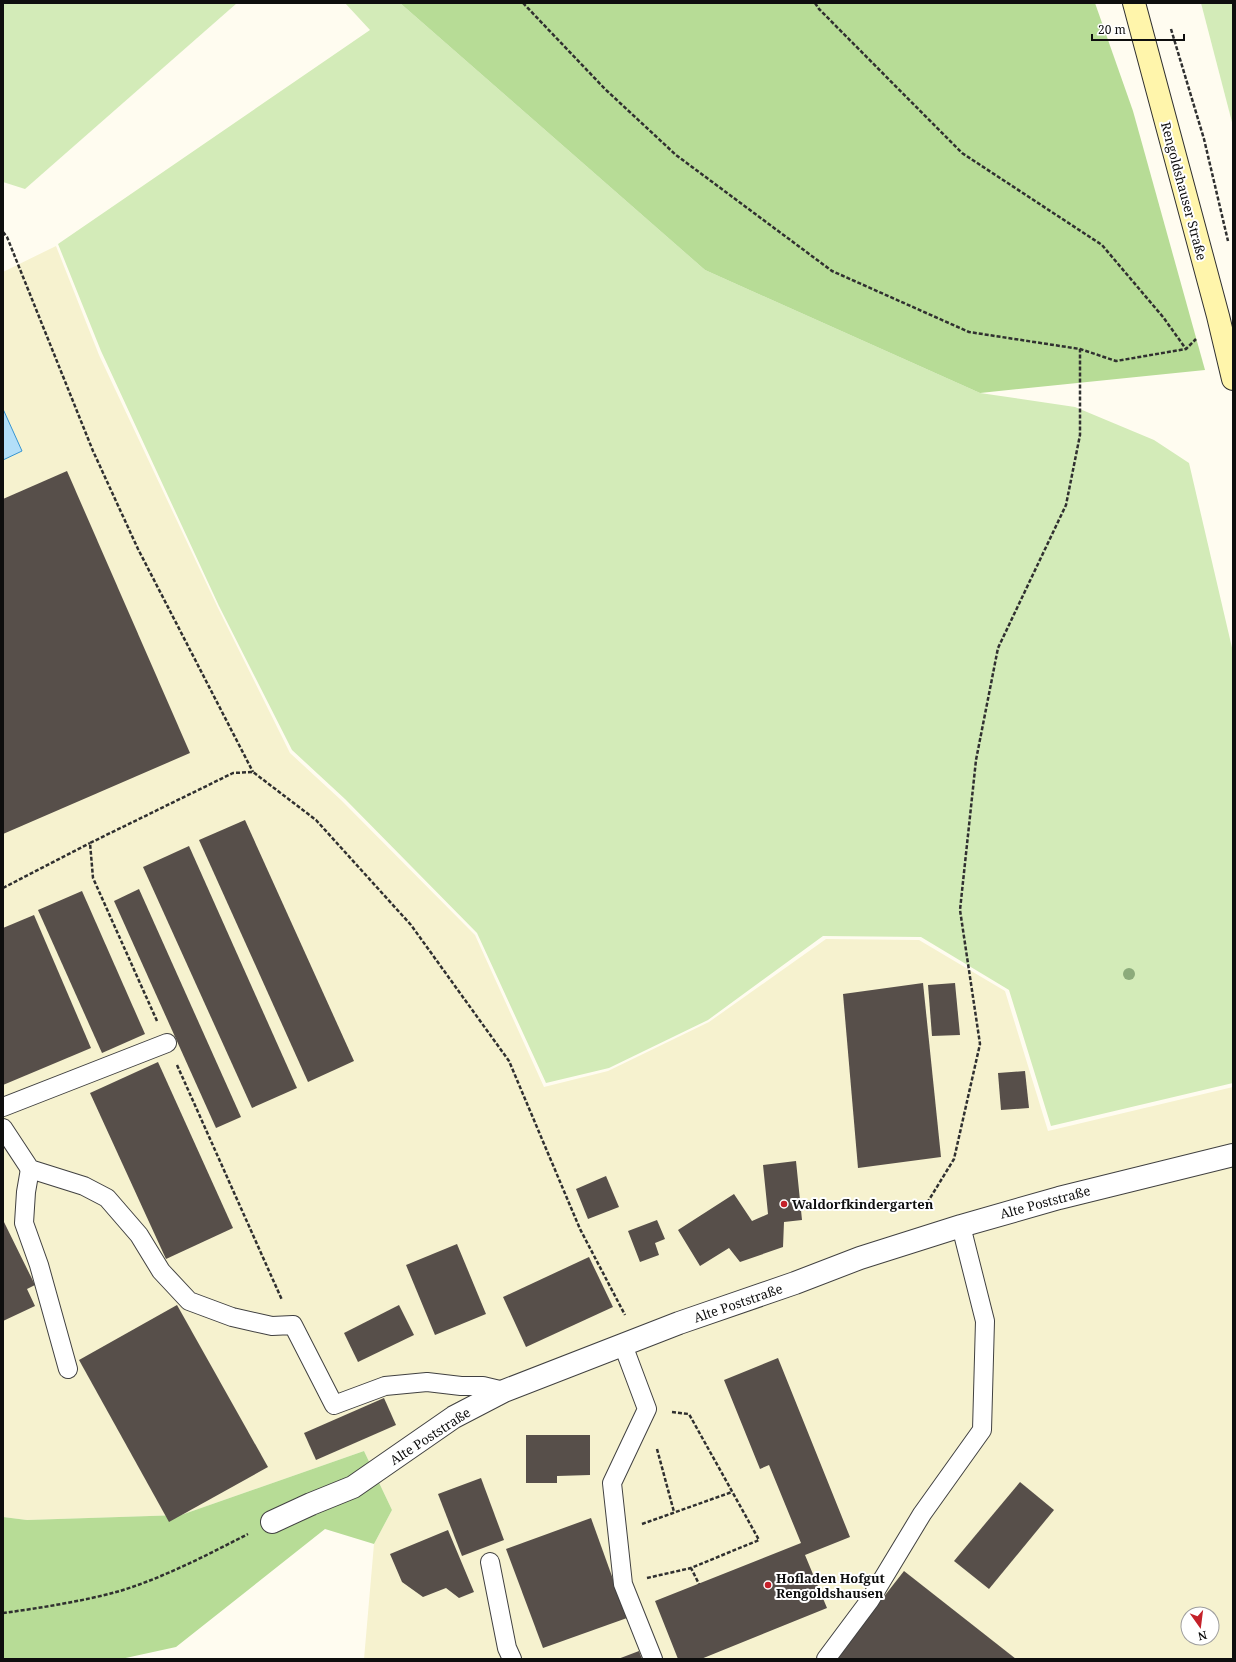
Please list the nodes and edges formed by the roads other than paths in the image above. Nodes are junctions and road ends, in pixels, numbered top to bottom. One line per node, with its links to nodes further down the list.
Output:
1 (1134, 3): 2 (street, Rengoldshauser Straße)
2 (1233, 379)
3 (166, 1043): 4 (lane)
4 (3, 1107)
5 (3, 1128): 7 (lane)
6 (1233, 1155): 8 (street, Alte Poststraße)
7 (30, 1169): 10 (lane); 11 (lane)
8 (960, 1226): 9 (street, Alte Poststraße); 16 (lane)
9 (624, 1345): 11 (street, Alte Poststraße); 15 (lane)
10 (68, 1370)
11 (504, 1391): 12 (street, Alte Poststraße)
12 (272, 1522)
13 (490, 1562): 14 (lane)
14 (512, 1659)
15 (653, 1659)
16 (826, 1659)

